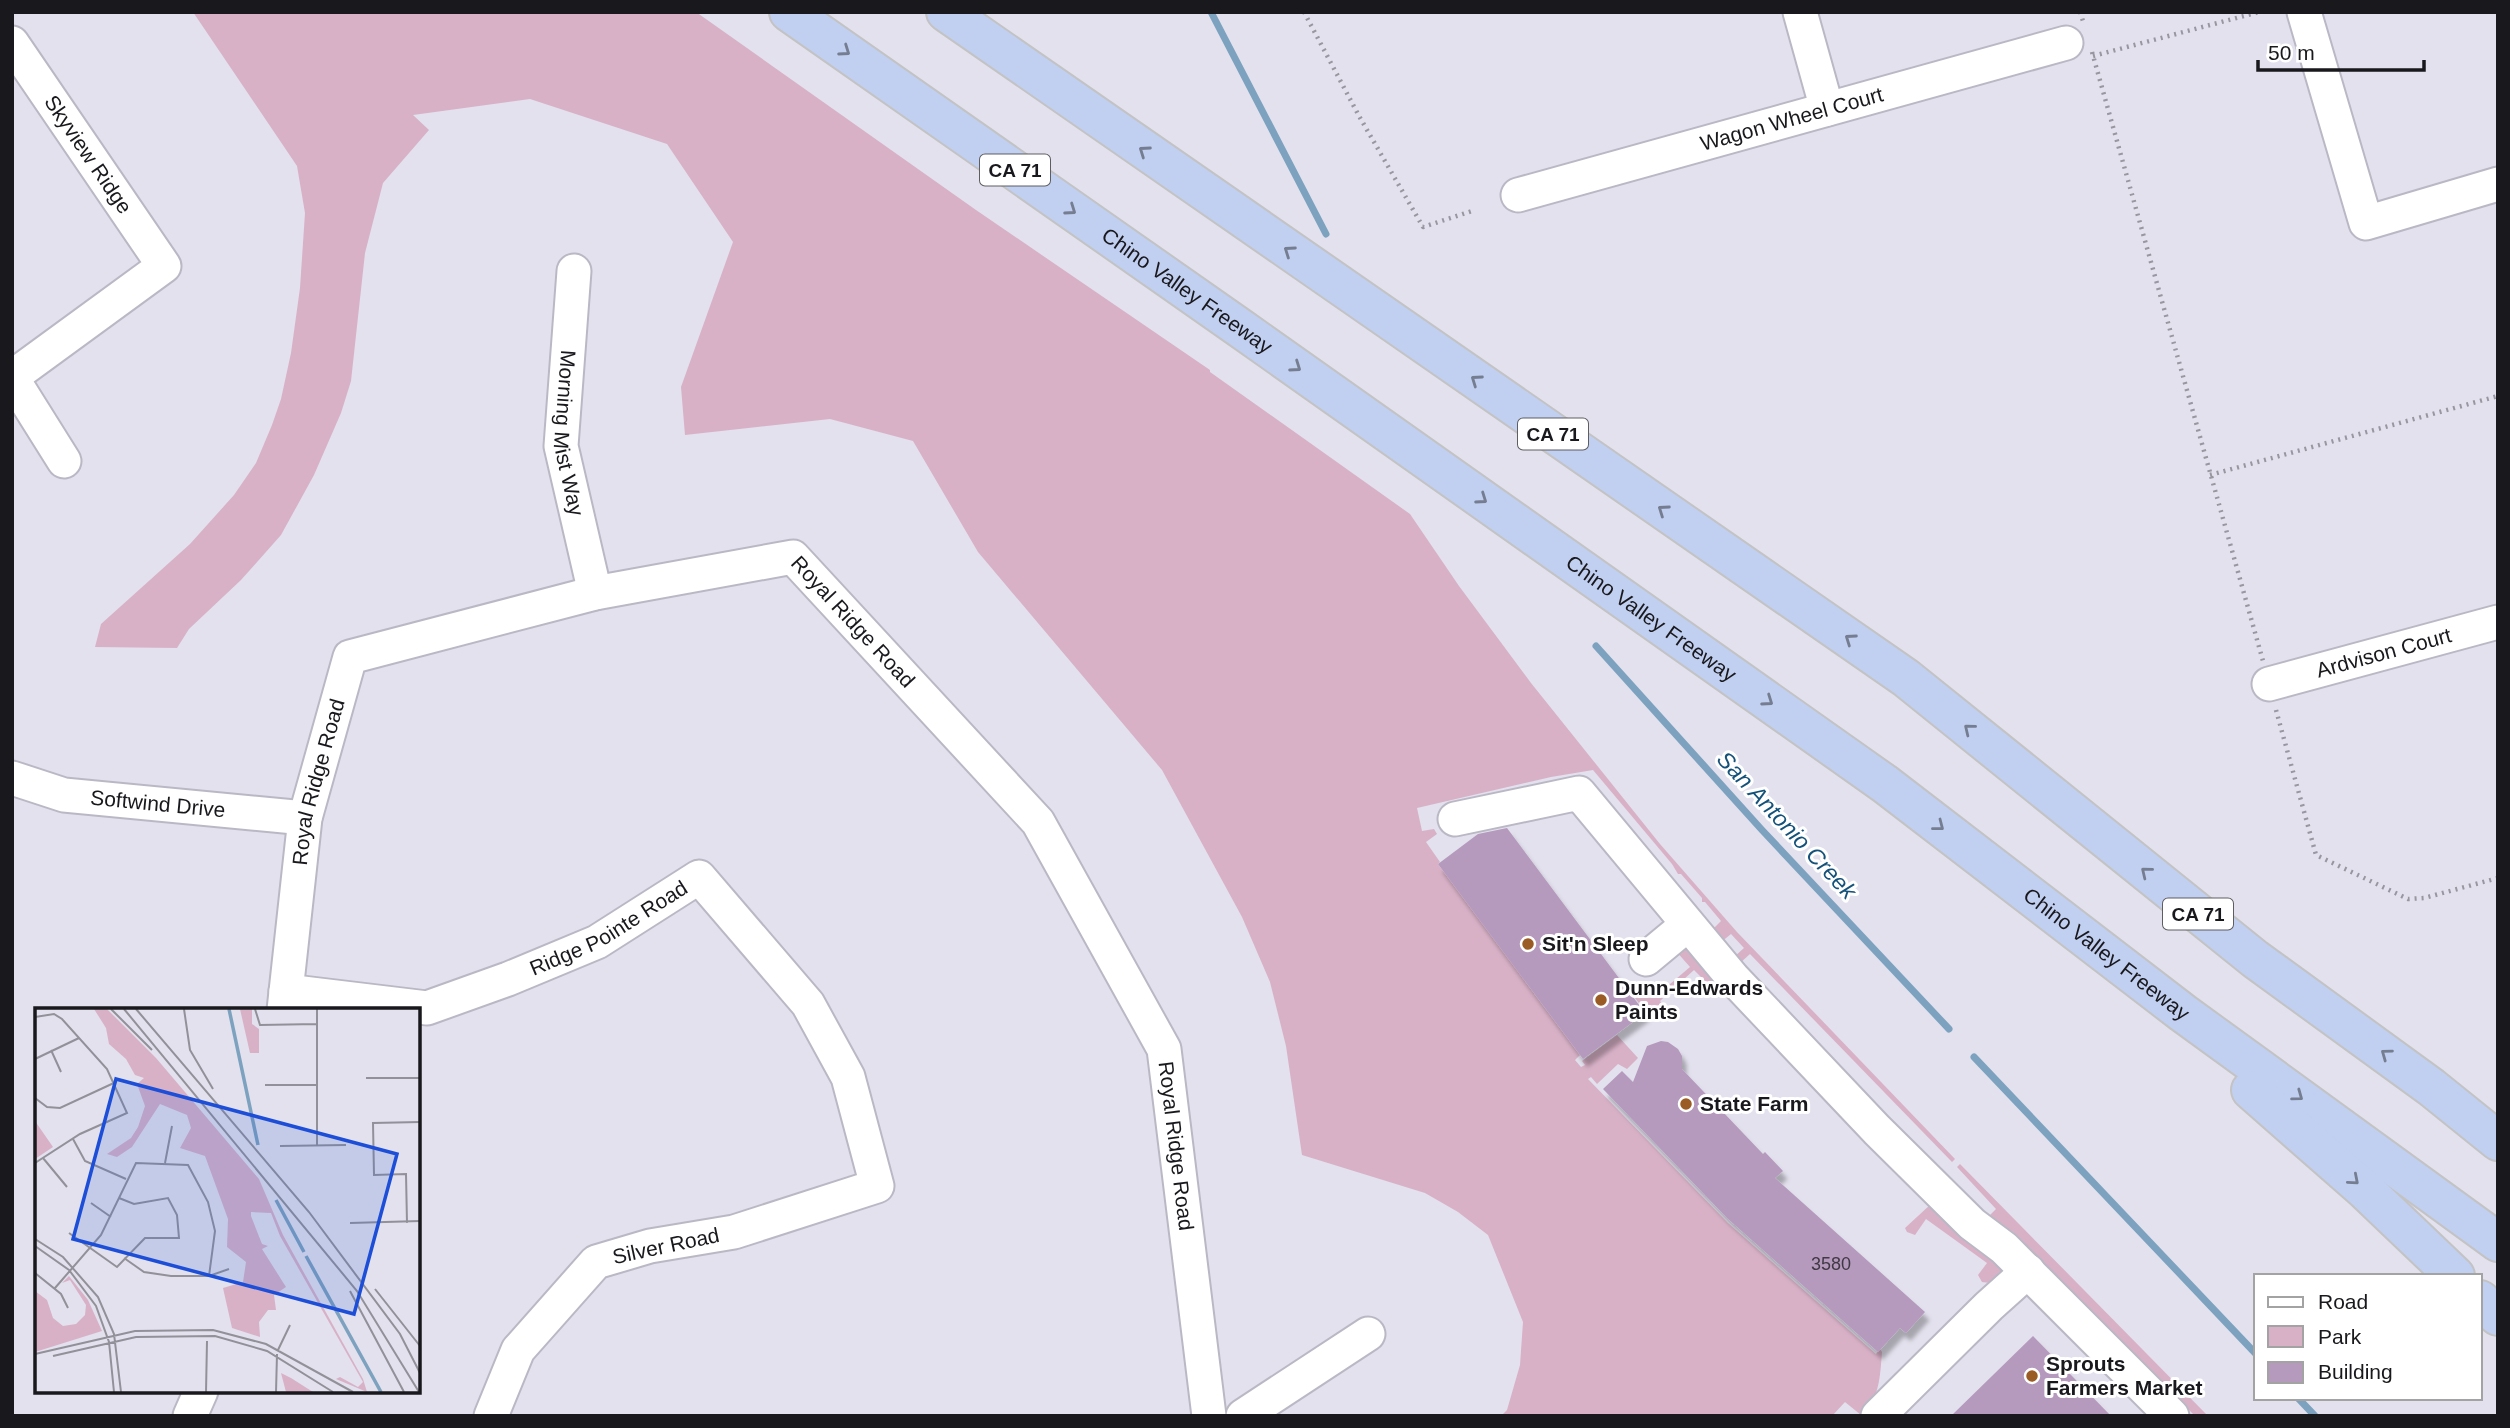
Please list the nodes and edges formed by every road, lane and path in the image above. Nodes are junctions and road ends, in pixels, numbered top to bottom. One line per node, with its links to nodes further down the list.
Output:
1 (789, 12): 29 (highway, Chino Valley Freeway / CA 71, one-way to 29)
2 (946, 12): 30 (highway, CA 71, one-way to 2)
3 (1304, 12): 13 (path)
4 (1800, 12): 10 (street)
5 (2080, 12): 9 (path)
6 (2259, 12): 9 (path)
7 (2304, 12): 11 (street)
8 (12, 43): 15 (street, Skyview Ridge)
9 (2084, 45): 10 (street, Wagon Wheel Court); 18 (path)
10 (1827, 109): 12 (street, Wagon Wheel Court)
11 (2498, 184)
12 (1518, 195)
13 (1472, 211)
14 (574, 271): 19 (street, Morning Mist Way)
15 (12, 378): 17 (street)
16 (2498, 396): 18 (path)
17 (64, 461)
18 (2210, 475): 21 (path)
19 (596, 593): 23 (street, Royal Ridge Road); 43 (street, Royal Ridge Road)
20 (2498, 622): 21 (street, Ardvison Court)
21 (2269, 684): 25 (path)
22 (12, 778): 23 (street, Softwind Drive)
23 (305, 818): 28 (street, Royal Ridge Road)
24 (1455, 819): 26 (street)
25 (2498, 878)
26 (1687, 925): 27 (street); 35 (street)
27 (1646, 959)
28 (285, 1001): 33 (street, Ridge Pointe Road)
29 (2183, 1013): 34 (highway, Chino Valley Freeway / CA 71, one-way to 34); 36 (highway, one-way to 36)
30 (2431, 1087): 31 (highway); 32 (highway, CA 71)
31 (2498, 1108)
32 (2498, 1141)
33 (877, 1186): 42 (street, Silver Road)
34 (2498, 1242)
35 (2028, 1271): 45 (street); 46 (street)
36 (2453, 1274)
37 (2482, 1302): 38 (highway)
38 (2498, 1317)
39 (1368, 1334): 44 (street)
40 (200, 1393): 41 (street)
41 (190, 1416)
42 (491, 1416)
43 (1209, 1416)
44 (1243, 1416)
45 (1878, 1416)
46 (2172, 1416)

